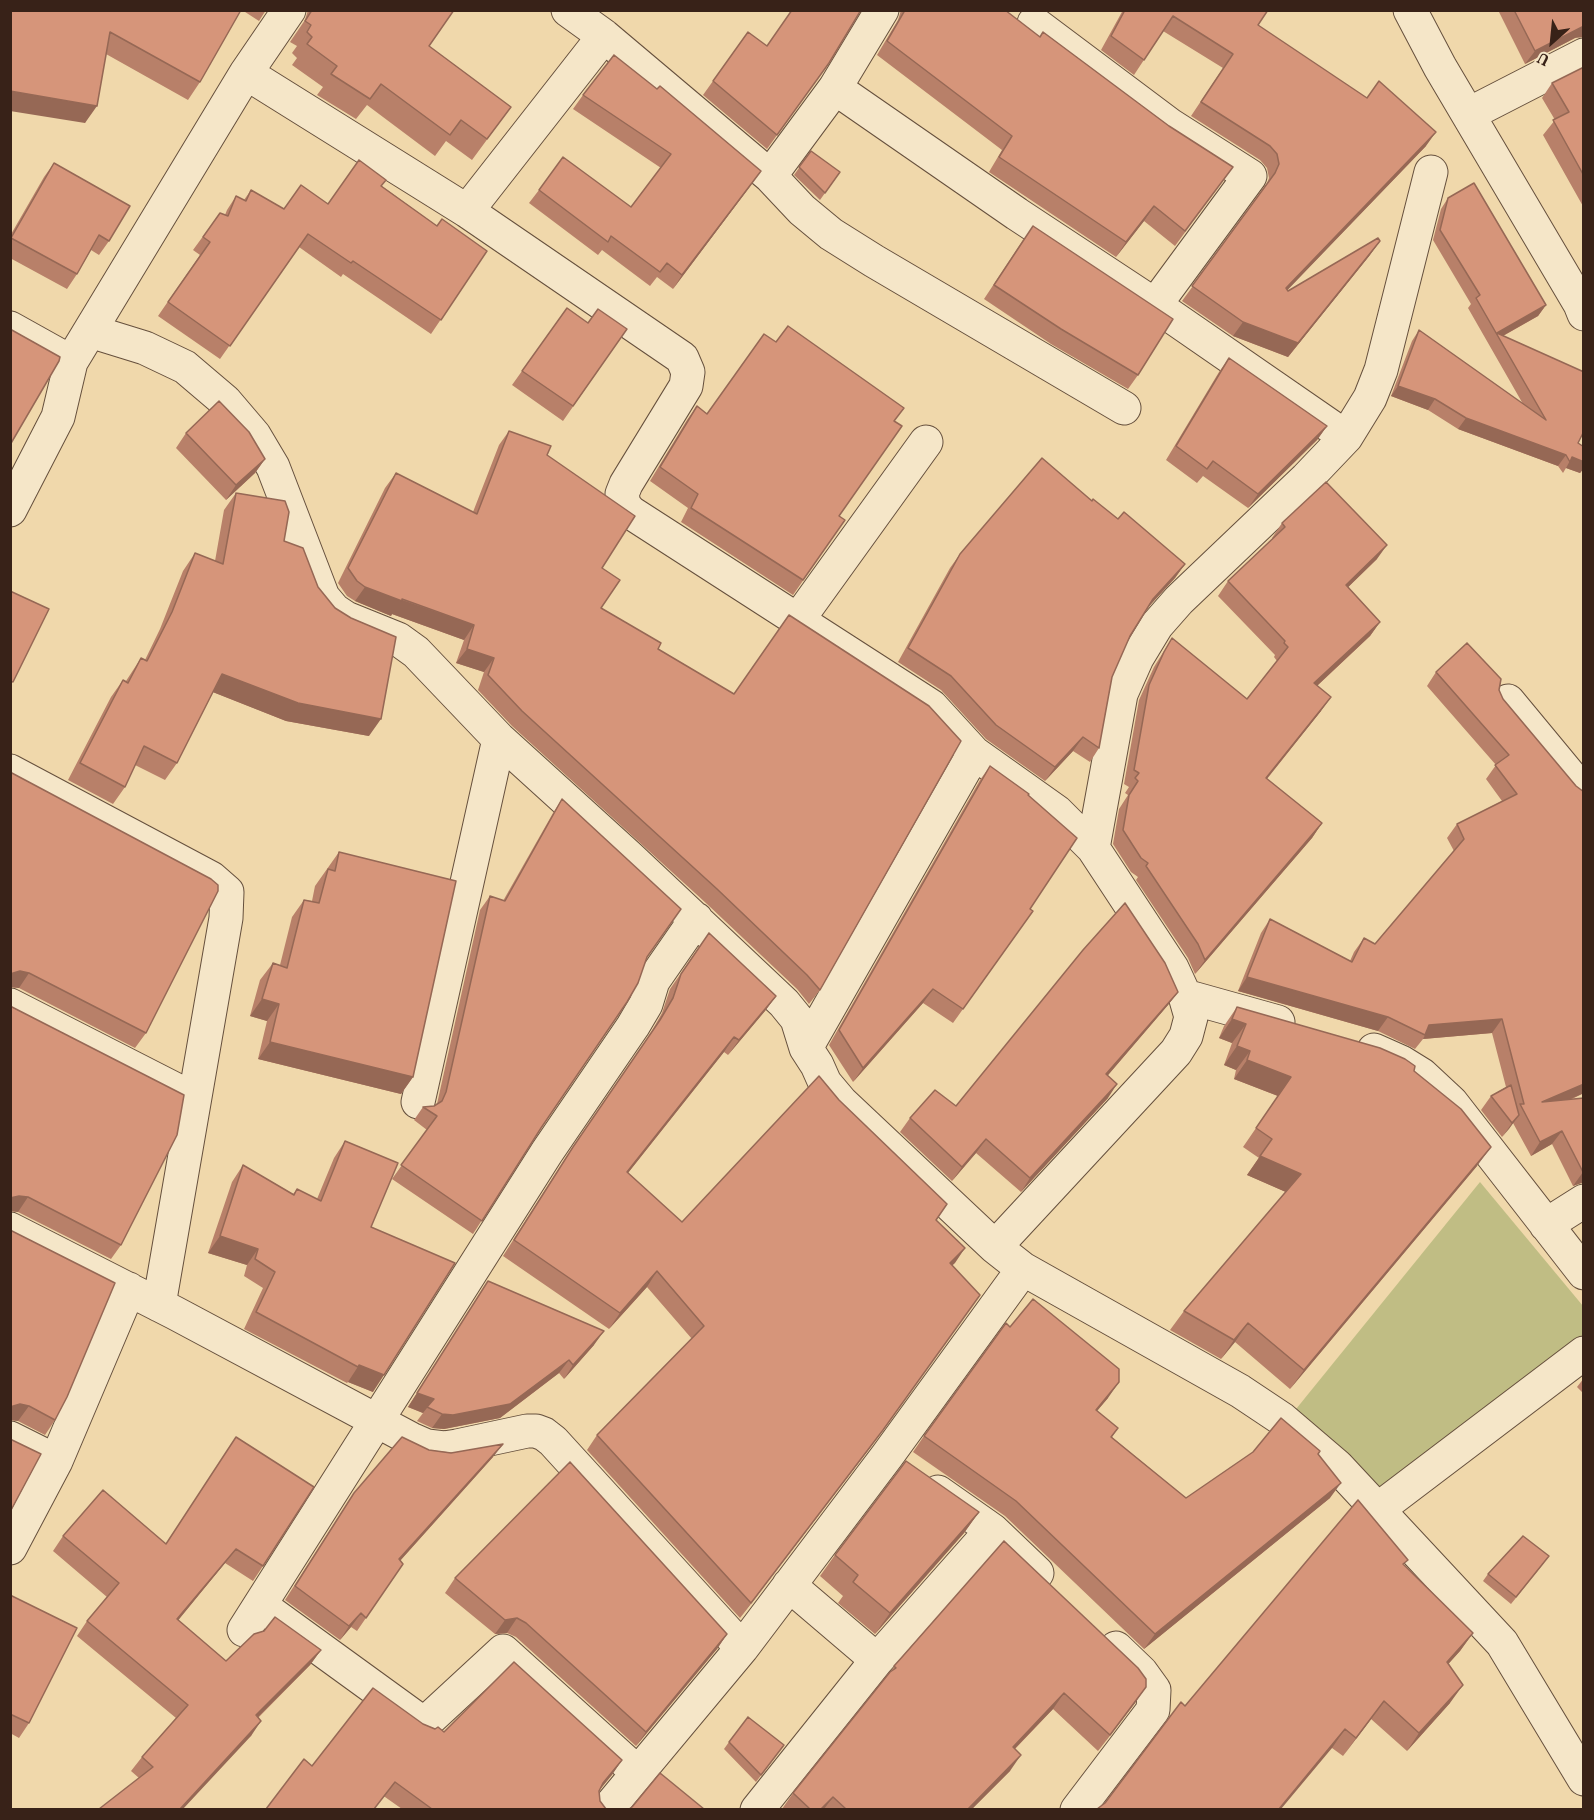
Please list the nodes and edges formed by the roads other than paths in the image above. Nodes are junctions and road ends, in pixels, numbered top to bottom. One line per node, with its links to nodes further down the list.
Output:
1 (289, 10): 8 (street)
2 (568, 10): 6 (street)
3 (882, 10): 9 (street)
4 (1410, 10): 10 (street)
5 (1034, 22): 14 (street)
6 (604, 36): 12 (street); 13 (street)
7 (1584, 56): 10 (street)
8 (246, 73): 13 (street); 17 (street)
9 (835, 88): 12 (street); 14 (street)
10 (1468, 114): 15 (street)
11 (1431, 172): 20 (street)
12 (770, 176): 19 (street)
13 (467, 211): 23 (street)
14 (1155, 305): 20 (street)
15 (1582, 307)
16 (10, 328): 18 (street)
17 (90, 331): 18 (street); 25 (street)
18 (71, 362): 22 (street)
19 (1124, 408)
20 (1346, 437): 29 (street)
21 (926, 442): 23 (street)
22 (10, 510)
23 (797, 621): 26 (street)
24 (1508, 701): 28 (street)
25 (499, 739): 30 (street); 37 (street)
26 (974, 753): 29 (street); 35 (street)
27 (10, 771): 36 (street)
28 (1584, 790)
29 (1093, 848): 31 (street)
30 (696, 919): 35 (street); 47 (street)
31 (1185, 996): 33 (street); 41 (street)
32 (10, 1005): 36 (street)
33 (1307, 1030)
34 (1351, 1043): 39 (street)
35 (806, 1048): 41 (street)
36 (194, 1099): 45 (street)
37 (418, 1102)
38 (1584, 1202): 39 (street)
39 (1546, 1225): 43 (street)
40 (10, 1230): 44 (street)
41 (995, 1247): 42 (street)
42 (1023, 1269): 49 (street); 51 (street)
43 (1584, 1273)
44 (129, 1289): 45 (street); 50 (street)
45 (159, 1305): 47 (street)
46 (1584, 1353): 51 (street)
47 (377, 1421): 57 (street); 59 (street)
48 (10, 1438): 50 (street)
49 (887, 1456): 52 (street); 54 (street)
50 (56, 1461): 53 (street)
51 (1377, 1510): 60 (street)
52 (992, 1530): 55 (street); 58 (street)
53 (10, 1548)
54 (789, 1585): 57 (street); 58 (street)
55 (1058, 1593)
56 (1091, 1625): 63 (street)
57 (742, 1648): 59 (street)
58 (877, 1660): 62 (street)
59 (638, 1773): 61 (street)
60 (1584, 1779)
61 (607, 1809)
62 (757, 1809)
63 (1077, 1809)

